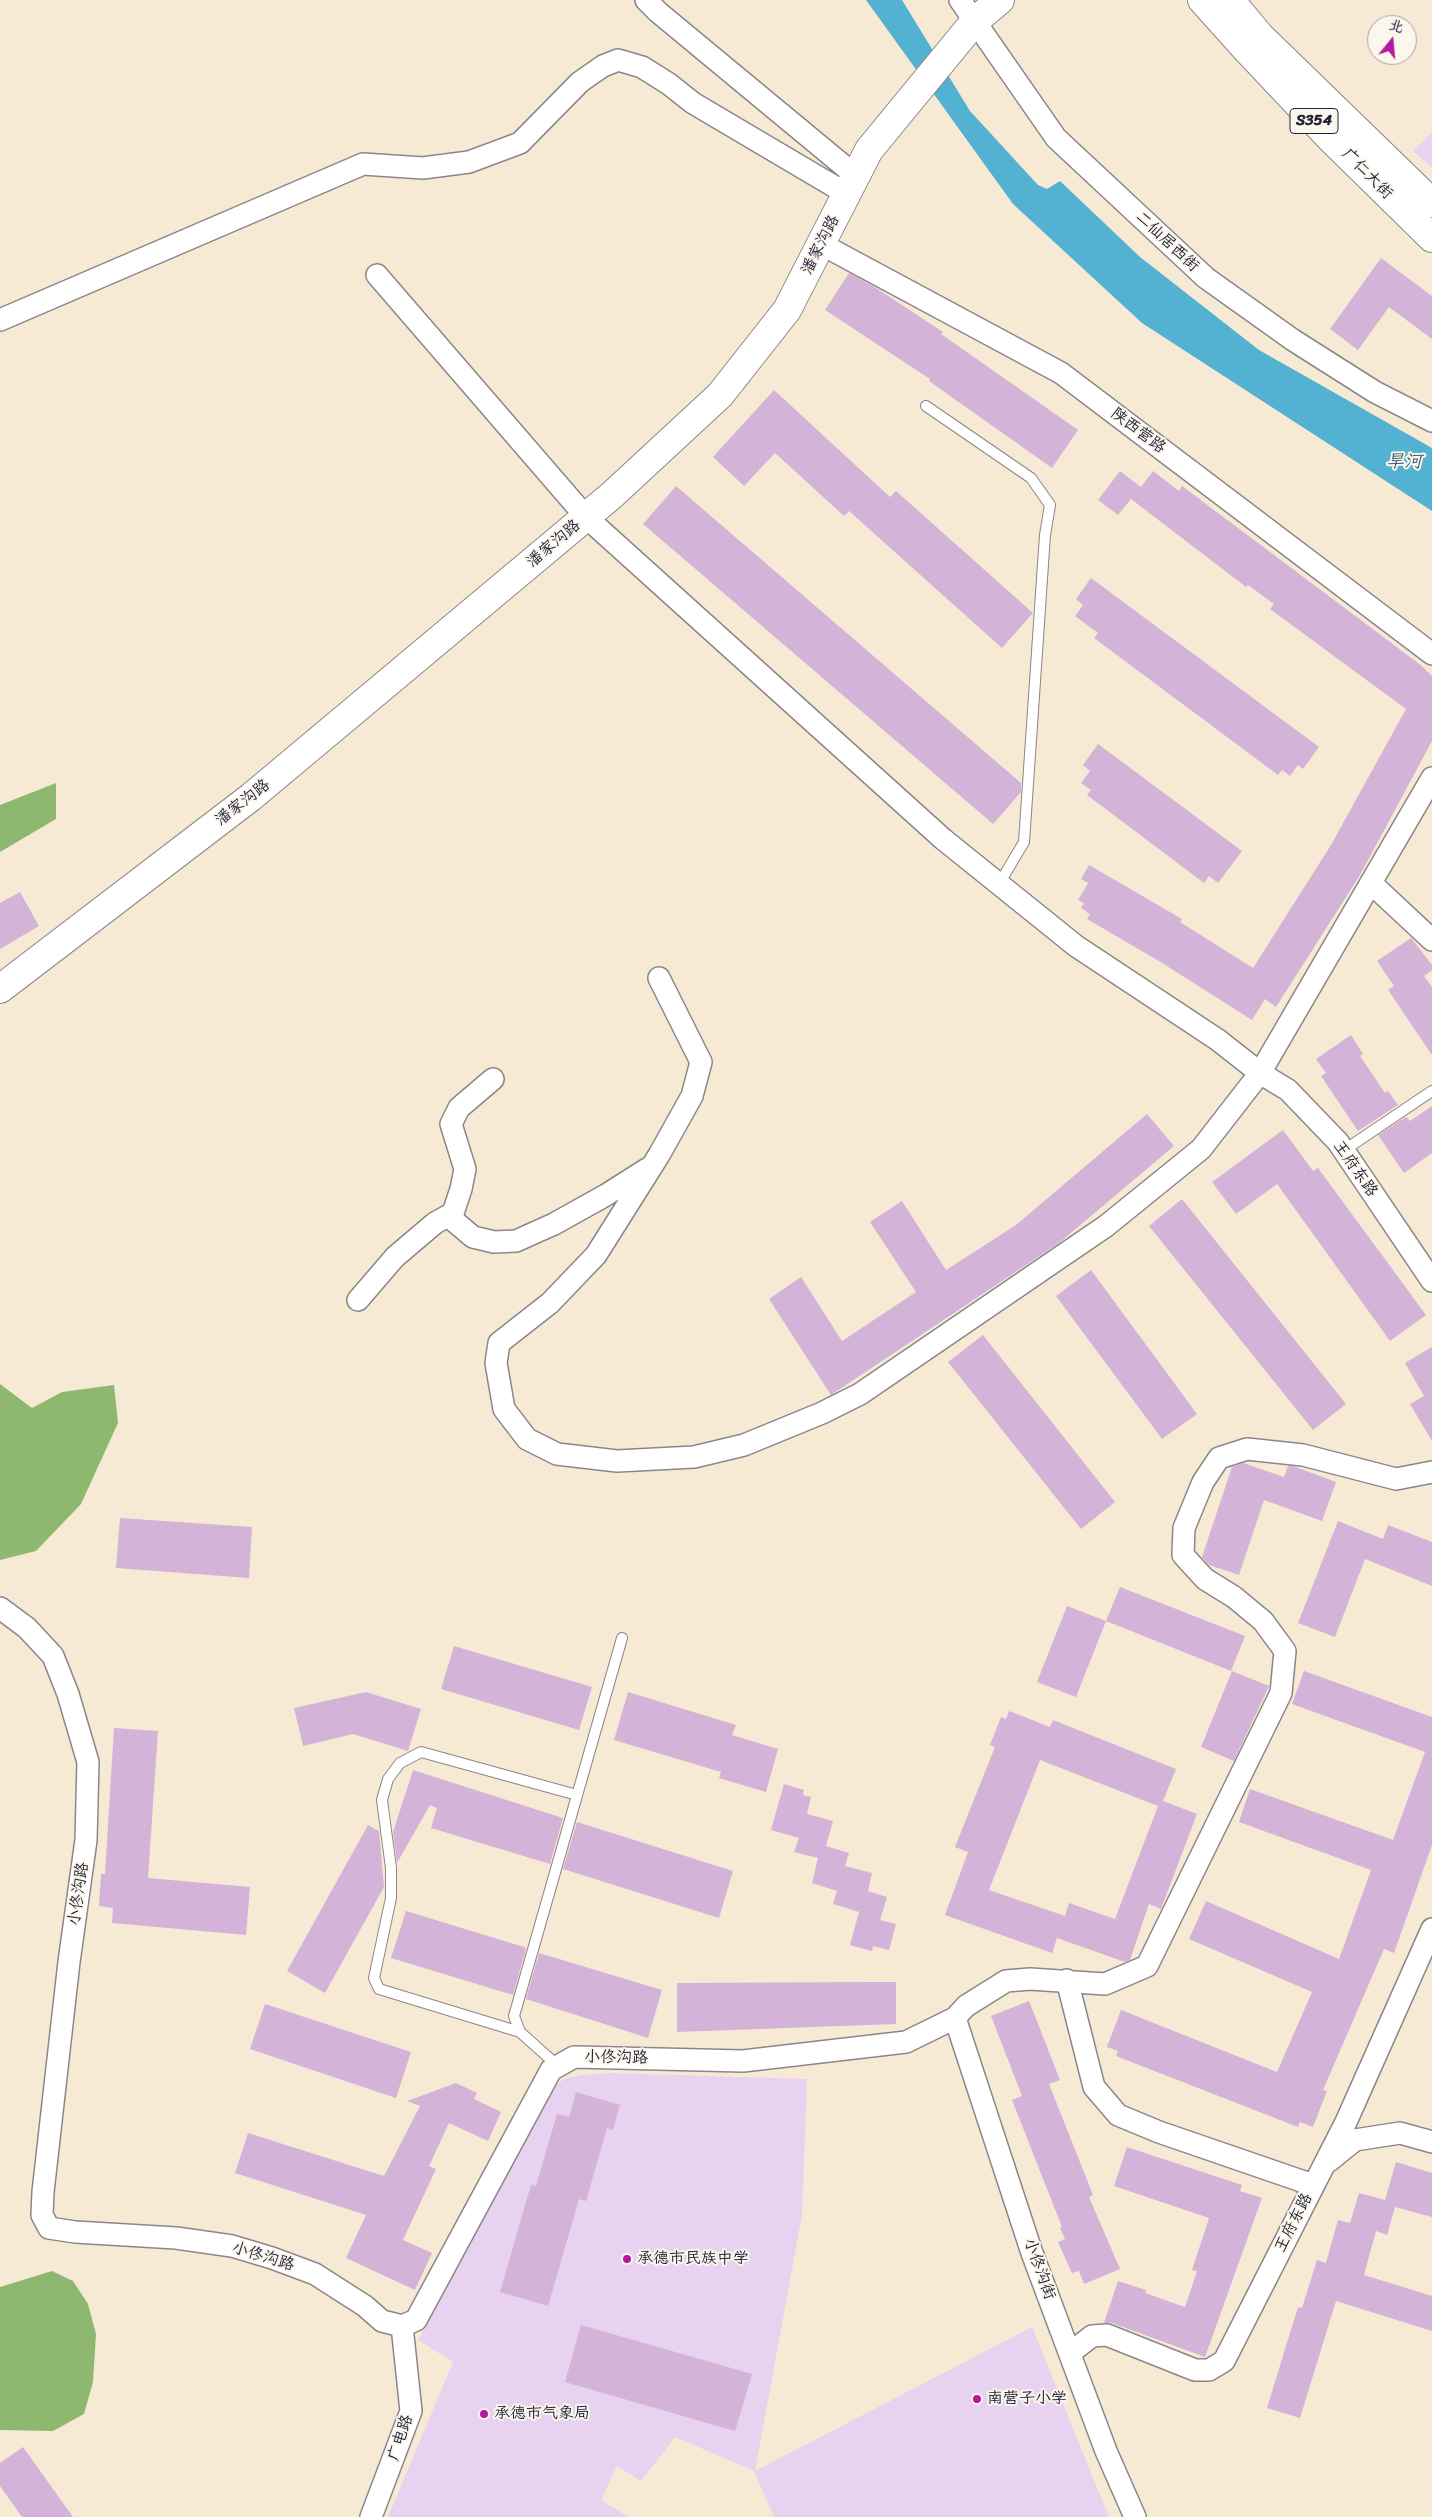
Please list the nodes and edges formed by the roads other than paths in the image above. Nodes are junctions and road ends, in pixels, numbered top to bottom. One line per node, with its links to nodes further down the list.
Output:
1 (646, 0): 6 (street)
2 (1000, 0): 5 (street, 潘家沟路)
3 (1202, 0): 8 (street, 广仁大街 / S354)
4 (1230, 0): 7 (street, 广仁大街 / S354)
5 (967, 11): 6 (street, 潘家沟路); 13 (street, 二仙居西街)
6 (852, 185): 9 (street, 潘家沟路); 11 (street)
7 (1432, 204)
8 (1432, 238)
9 (821, 244): 14 (street, 潘家沟路); 15 (street, 陕西营路)
10 (377, 275): 14 (street, 王府东路)
11 (0, 320)
12 (926, 406): 17 (lane)
13 (1432, 421)
14 (586, 517): 17 (street, 王府东路); 21 (street, 潘家沟路)
15 (1432, 654)
16 (1432, 778): 18 (street)
17 (999, 884): 22 (street, 王府东路)
18 (1372, 884): 19 (street); 22 (street)
19 (1432, 940)
20 (659, 978): 26 (street)
21 (0, 989)
22 (1260, 1073): 25 (street, 王府东路); 26 (street)
23 (493, 1079): 27 (street)
24 (1432, 1091): 25 (lane)
25 (1344, 1151): 28 (street, 王府东路)
26 (653, 1165): 27 (street)
27 (453, 1213): 29 (street)
28 (1432, 1281)
29 (358, 1300)
30 (1432, 1472): 35 (street, 小佟沟路)
31 (0, 1608): 42 (street, 小佟沟路)
32 (622, 1638): 33 (lane)
33 (577, 1796): 37 (lane); 37 (lane)
34 (1432, 1929): 40 (street, 王府东路)
35 (1067, 1980): 36 (street, 小佟沟路); 41 (street)
36 (955, 2018): 38 (street, 小佟沟路); 43 (street, 小佟沟街)
37 (520, 2032): 38 (lane)
38 (558, 2066): 42 (street, 小佟沟路)
39 (1432, 2142): 40 (street)
40 (1323, 2165): 41 (street, 王府东路)
41 (1313, 2185): 43 (street, 王府东路)
42 (402, 2326): 44 (street, 广电路)
43 (1070, 2353): 45 (street, 小佟沟街)
44 (371, 2517)
45 (1135, 2517)

